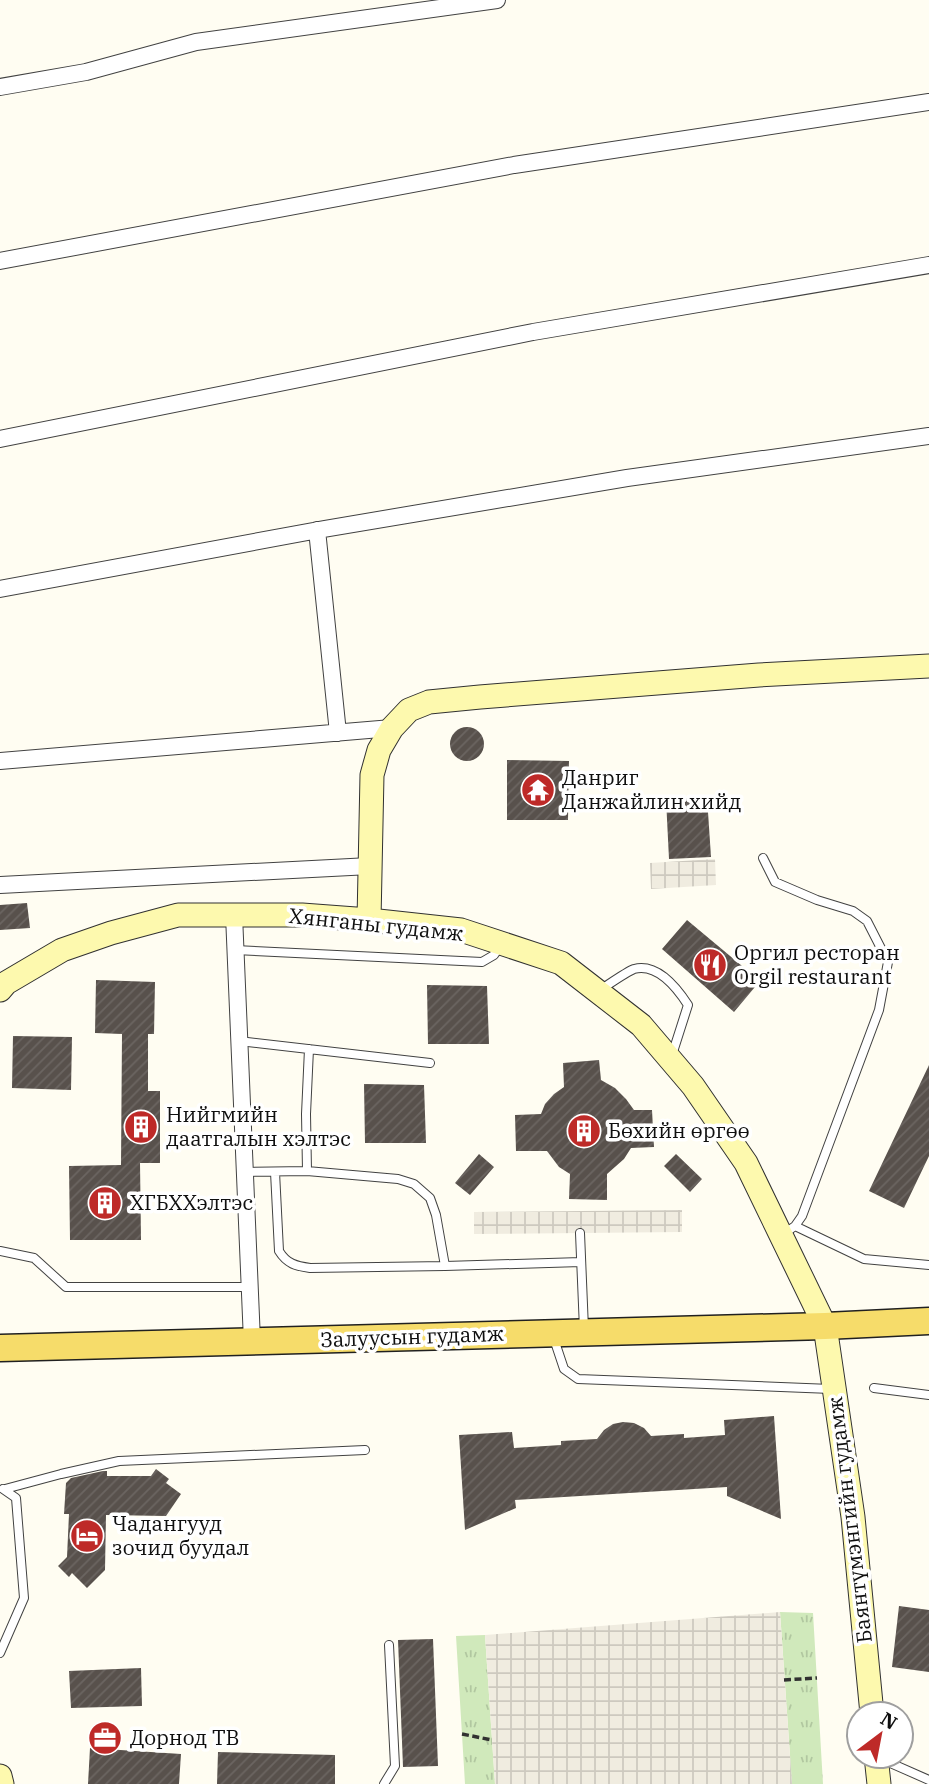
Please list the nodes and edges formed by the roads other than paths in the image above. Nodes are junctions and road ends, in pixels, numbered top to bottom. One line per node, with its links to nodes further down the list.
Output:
1 (497, 0): 2 (street)
2 (0, 87)
3 (929, 102): 4 (street)
4 (0, 261)
5 (929, 265): 7 (street)
6 (929, 436): 8 (street)
7 (0, 439)
8 (317, 530): 9 (street); 12 (street)
9 (0, 589)
10 (929, 666): 11 (main road)
11 (392, 728): 12 (street); 15 (main road)
12 (338, 733): 13 (street)
13 (0, 761)
14 (763, 859): 30 (lane)
15 (370, 866): 16 (street); 18 (main road)
16 (0, 885)
17 (234, 915): 18 (main road, Хянганы гудамж); 20 (street); 21 (main road, Хянганы гудамж)
18 (369, 920): 19 (main road, Хянганы гудамж)
19 (502, 944): 20 (lane); 22 (main road, Хянганы гудамж)
20 (235, 950): 23 (street)
21 (0, 990)
22 (597, 991): 25 (main road, Хянганы гудамж); 25 (lane)
23 (239, 1041): 24 (lane); 28 (street)
24 (309, 1049): 26 (lane); 27 (lane)
25 (671, 1059): 30 (main road, Хянганы гудамж)
26 (430, 1063)
27 (307, 1171): 29 (lane); 35 (lane)
28 (245, 1172): 29 (lane); 36 (street)
29 (275, 1172): 35 (lane)
30 (788, 1231): 34 (lane); 38 (main road, Хянганы гудамж)
31 (580, 1233): 33 (lane)
32 (0, 1251): 36 (lane)
33 (581, 1262): 35 (lane); 39 (lane)
34 (929, 1265)
35 (445, 1266)
36 (250, 1287): 41 (street)
37 (929, 1321): 38 (main road, Залуусын гудамж)
38 (825, 1326): 39 (main road, Залуусын гудамж); 44 (main road, Баянтүмэнгийн гудамж)
39 (584, 1332): 40 (main road, Залуусын гудамж)
40 (552, 1333): 41 (main road, Залуусын гудамж); 44 (lane)
41 (252, 1341): 42 (main road, Залуусын гудамж)
42 (0, 1348)
43 (874, 1388): 45 (lane)
44 (834, 1389): 50 (main road, Баянтүмэнгийн гудамж)
45 (929, 1395)
46 (365, 1450): 47 (lane)
47 (2, 1489): 49 (lane)
48 (390, 1645): 55 (lane)
49 (0, 1653)
50 (871, 1700)
51 (907, 1770): 53 (lane)
52 (0, 1776): 54 (main road)
53 (929, 1780)
54 (2, 1784)
55 (384, 1784)

